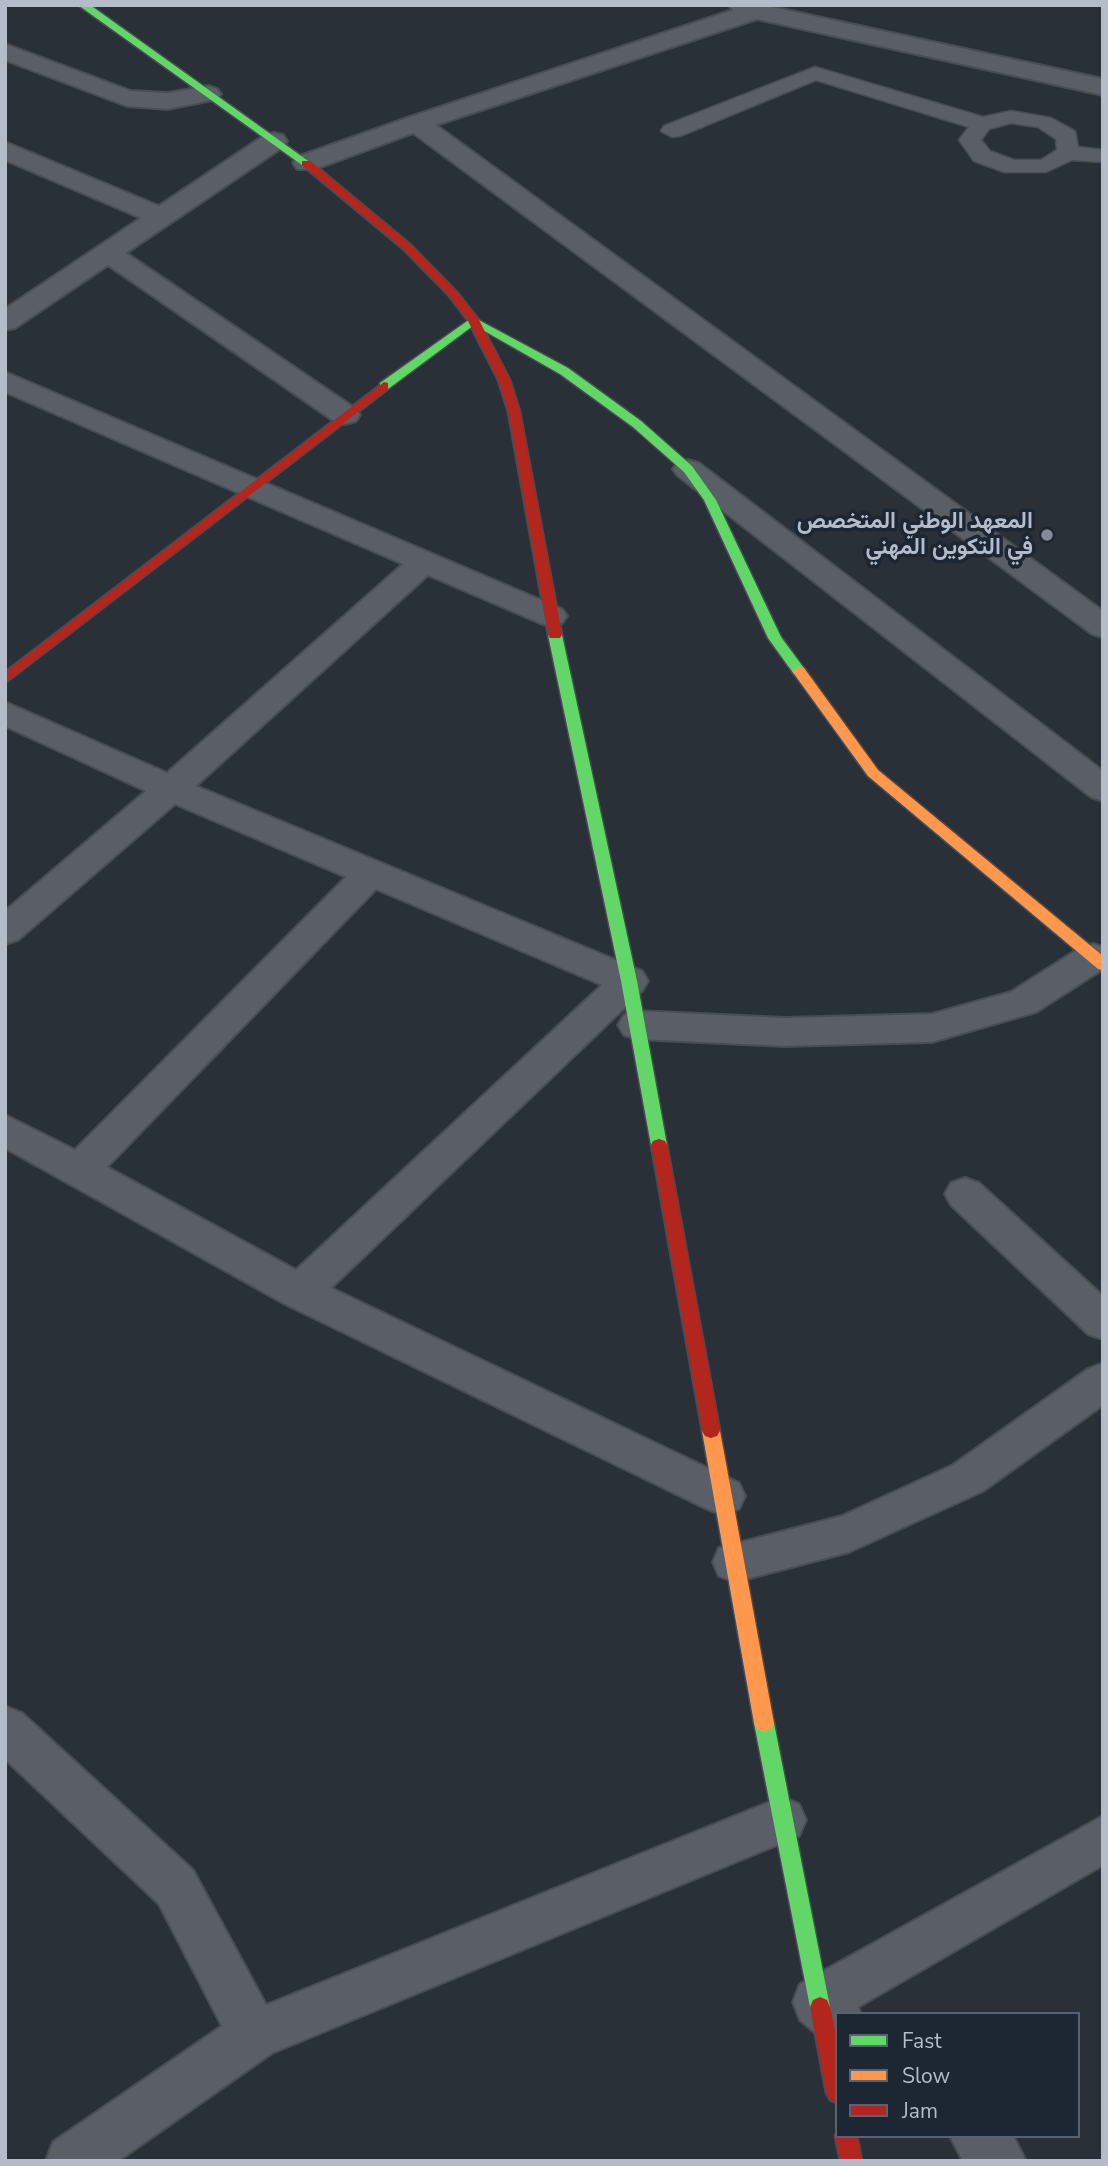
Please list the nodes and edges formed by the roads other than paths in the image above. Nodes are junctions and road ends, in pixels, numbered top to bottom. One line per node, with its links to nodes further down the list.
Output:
1 (83, 5): 7 (street)
2 (841, 5): 4 (street)
3 (748, 8): 6 (street); 8 (street)
4 (867, 11)
5 (5, 51): 7 (street)
6 (1103, 87)
7 (208, 94): 11 (street)
8 (416, 123): 15 (street); 26 (street)
9 (982, 124): 10 (lane); 13 (lane); 13 (lane)
10 (673, 131)
11 (274, 141): 15 (street); 16 (street)
12 (5, 150): 16 (street)
13 (1068, 153): 14 (lane)
14 (1103, 156)
15 (306, 163): 18 (street)
16 (162, 217): 17 (street)
17 (108, 253): 19 (street); 21 (street)
18 (473, 320): 21 (street); 22 (street); 25 (street)
19 (5, 322)
20 (5, 381): 23 (street)
21 (345, 415): 23 (street)
22 (688, 469): 30 (street); 33 (street)
23 (251, 488): 24 (street); 27 (street)
24 (423, 563): 25 (street); 29 (street)
25 (551, 617): 34 (street)
26 (1103, 626)
27 (5, 679)
28 (5, 713): 29 (street)
29 (171, 789): 31 (street); 32 (street)
30 (1103, 789)
31 (371, 873): 34 (street); 37 (street)
32 (5, 932)
33 (1098, 961): 35 (street)
34 (629, 981): 35 (street); 39 (street)
35 (637, 1025): 42 (street)
36 (11, 1140): 37 (street)
37 (79, 1171): 39 (street)
38 (965, 1194): 40 (street)
39 (300, 1292): 42 (street)
40 (1103, 1322)
41 (1103, 1381): 43 (street)
42 (723, 1496): 43 (street)
43 (735, 1562): 45 (street)
44 (5, 1728): 48 (street)
45 (782, 1820): 47 (street); 48 (street)
46 (1103, 1839): 47 (street)
47 (828, 2010): 49 (street)
48 (254, 2035): 52 (street)
49 (835, 2075)
50 (846, 2138): 53 (street)
51 (978, 2138): 54 (street)
52 (72, 2161)
53 (850, 2161)
54 (1000, 2161)

